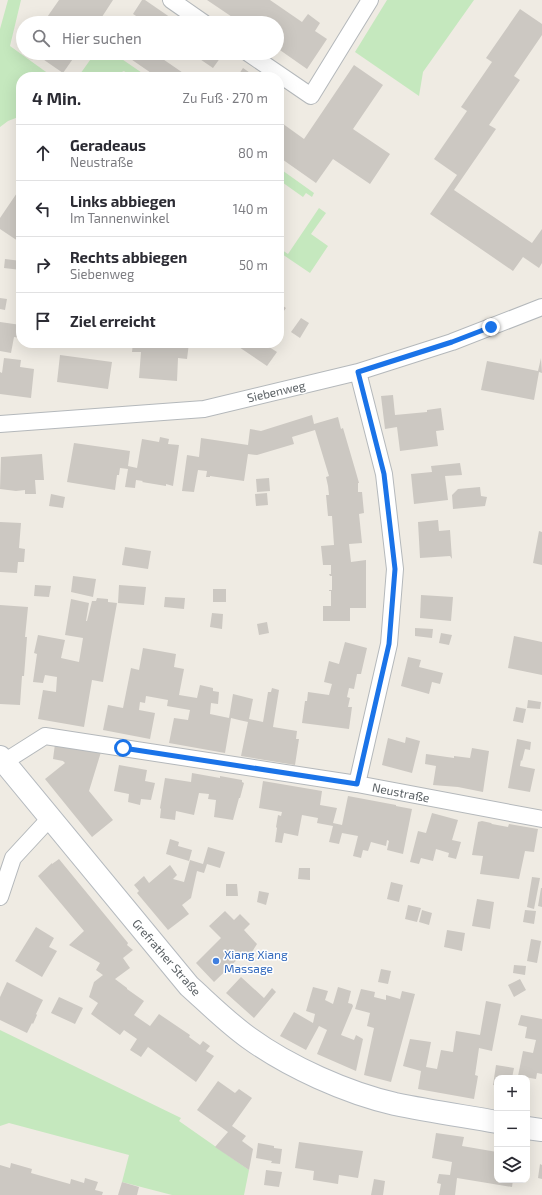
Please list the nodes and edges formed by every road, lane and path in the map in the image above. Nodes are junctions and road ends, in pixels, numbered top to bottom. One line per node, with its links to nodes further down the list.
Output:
1 (170, 0): 3 (street)
2 (370, 0): 6 (street)
3 (194, 16)
4 (258, 60): 5 (street)
5 (276, 72)
6 (284, 78)
7 (542, 307): 8 (street, Siebenweg)
8 (358, 372): 9 (street, Siebenweg); 11 (street)
9 (0, 424)
10 (2, 760): 11 (street, Neustraße); 12 (main road, Grefrather Straße)
11 (357, 784): 13 (street, Neustraße)
12 (50, 818): 14 (street); 15 (main road, Grefrather Straße)
13 (542, 819)
14 (0, 897)
15 (494, 1121)
16 (530, 1128): 17 (main road)
17 (542, 1130)

